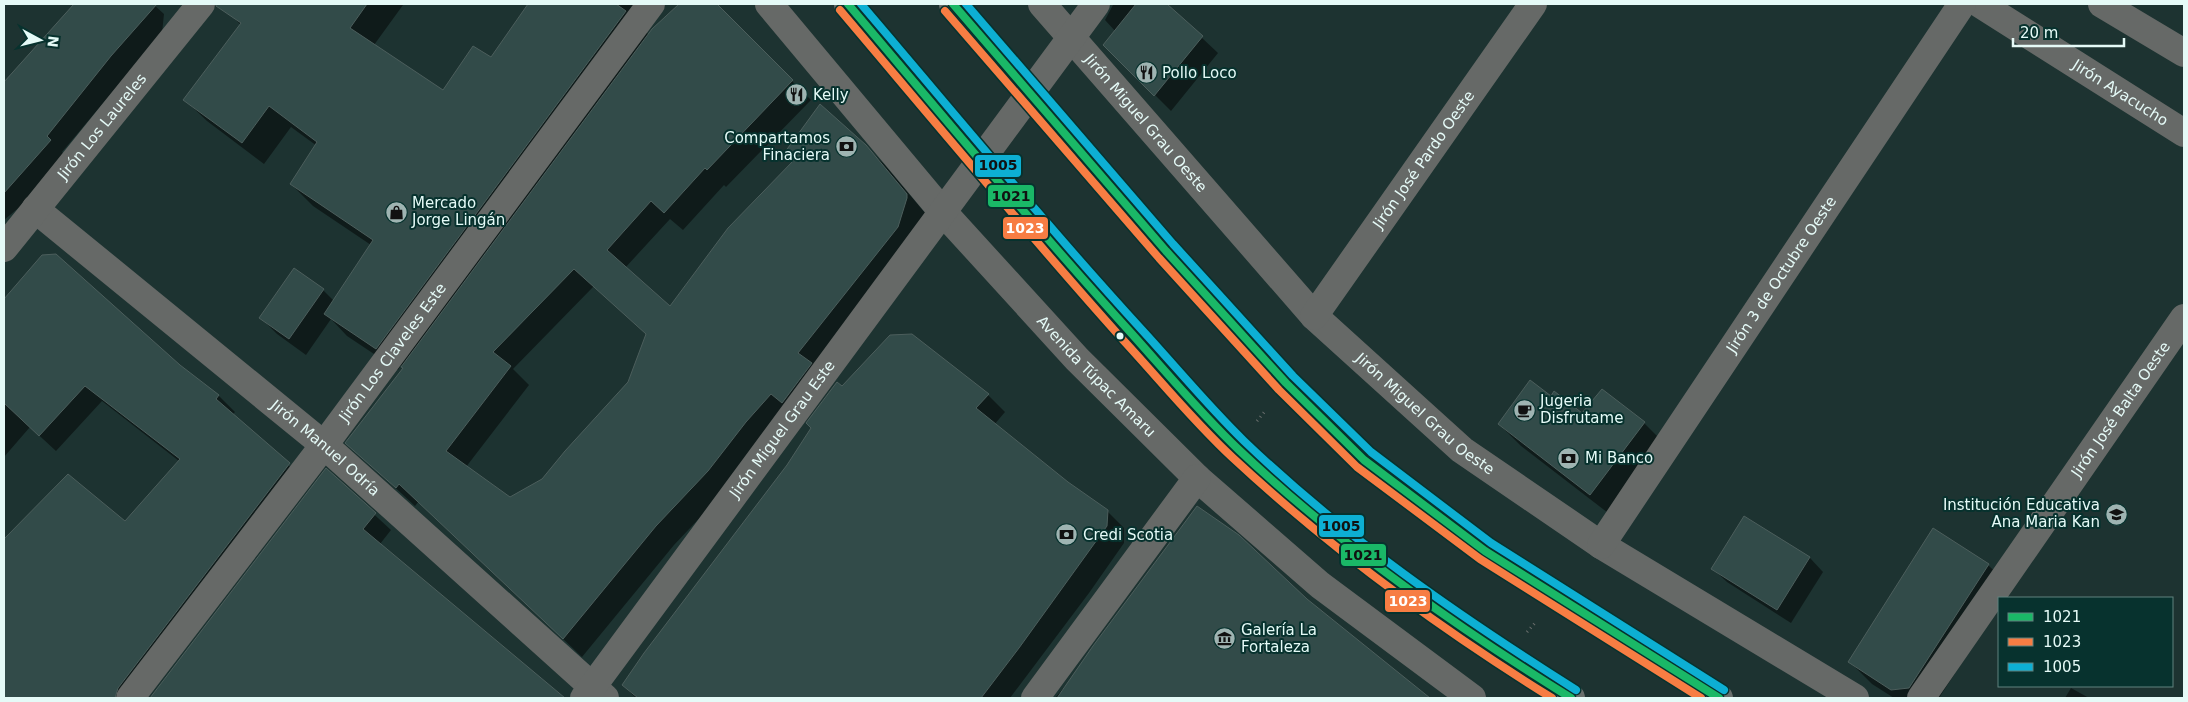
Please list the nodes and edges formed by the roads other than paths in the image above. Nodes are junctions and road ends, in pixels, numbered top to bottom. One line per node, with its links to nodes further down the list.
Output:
1 (201, 4): 17 (street, Jirón Los Laureles)
2 (651, 4): 22 (street, Jirón Los Claveles Este)
3 (768, 4): 18 (street, Avenida Túpac Amaru)
4 (848, 4): 16 (highway)
5 (953, 4): 14 (highway)
6 (1042, 4): 12 (street, Jirón Miguel Grau Oeste)
7 (1096, 4): 12 (street, Jirón Miguel Grau Oeste)
8 (1533, 4): 20 (street, Jirón José Pardo Oeste)
9 (1962, 4): 24 (street, Jirón 3 de Octubre Oeste)
10 (1980, 4): 15 (street, Jirón Ayacucho)
11 (2102, 4): 13 (street)
12 (1072, 38): 14 (street, Jirón Miguel Grau Oeste); 20 (street, Jirón Miguel Grau Oeste)
13 (2184, 53)
14 (1031, 92): 16 (street, Jirón Miguel Grau Oeste); 30 (highway)
15 (2184, 133)
16 (980, 159): 18 (street, Jirón Miguel Grau Este); 29 (highway)
17 (35, 209): 19 (street, Jirón Los Laureles); 22 (street, Jirón Manuel Odría)
18 (942, 211): 23 (street, Avenida Túpac Amaru); 25 (street, Jirón Miguel Grau Este)
19 (4, 248)
20 (1314, 316): 24 (street, Jirón Miguel Grau Oeste)
21 (2184, 318): 32 (street, Jirón José Balta Oeste)
22 (324, 445): 25 (street, Jirón Manuel Odría); 26 (street, Jirón Los Claveles Este)
23 (1197, 478): 27 (street); 28 (street, Avenida Túpac Amaru)
24 (1601, 545): 31 (street, Jirón Miguel Grau Oeste)
25 (594, 695)
26 (130, 698)
27 (1035, 698)
28 (1472, 698)
29 (1571, 698)
30 (1719, 698)
31 (1855, 698)
32 (1921, 698)

